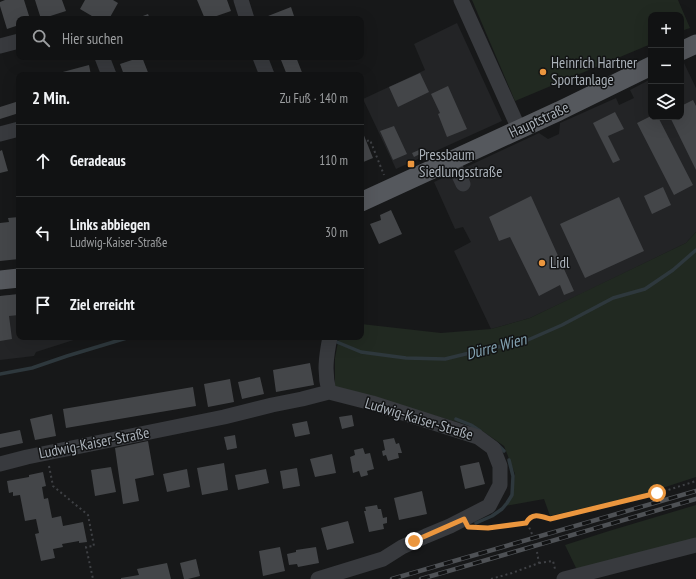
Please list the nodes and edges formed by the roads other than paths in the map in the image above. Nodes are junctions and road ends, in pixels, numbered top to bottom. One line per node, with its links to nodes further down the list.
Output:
1 (241, 0): 3 (street)
2 (461, 0): 13 (street)
3 (246, 16)
4 (16, 42): 6 (street)
5 (696, 44): 7 (main road)
6 (0, 46)
7 (684, 50)
8 (103, 60): 11 (street)
9 (261, 60): 12 (street)
10 (648, 67): 13 (main road, Hauptstraße)
11 (108, 72)
12 (266, 72)
13 (519, 129): 16 (main road, Hauptstraße)
14 (16, 130): 15 (street)
15 (0, 134)
16 (452, 160): 17 (street); 18 (main road, Hauptstraße)
17 (463, 184)
18 (364, 201)
19 (16, 278): 20 (main road)
20 (0, 280)
21 (328, 344): 22 (street)
22 (329, 392): 23 (street, Ludwig-Kaiser-Straße); 25 (street, Ludwig-Kaiser-Straße)
23 (0, 464)
24 (696, 545): 26 (street)
25 (318, 579)
26 (564, 579)

